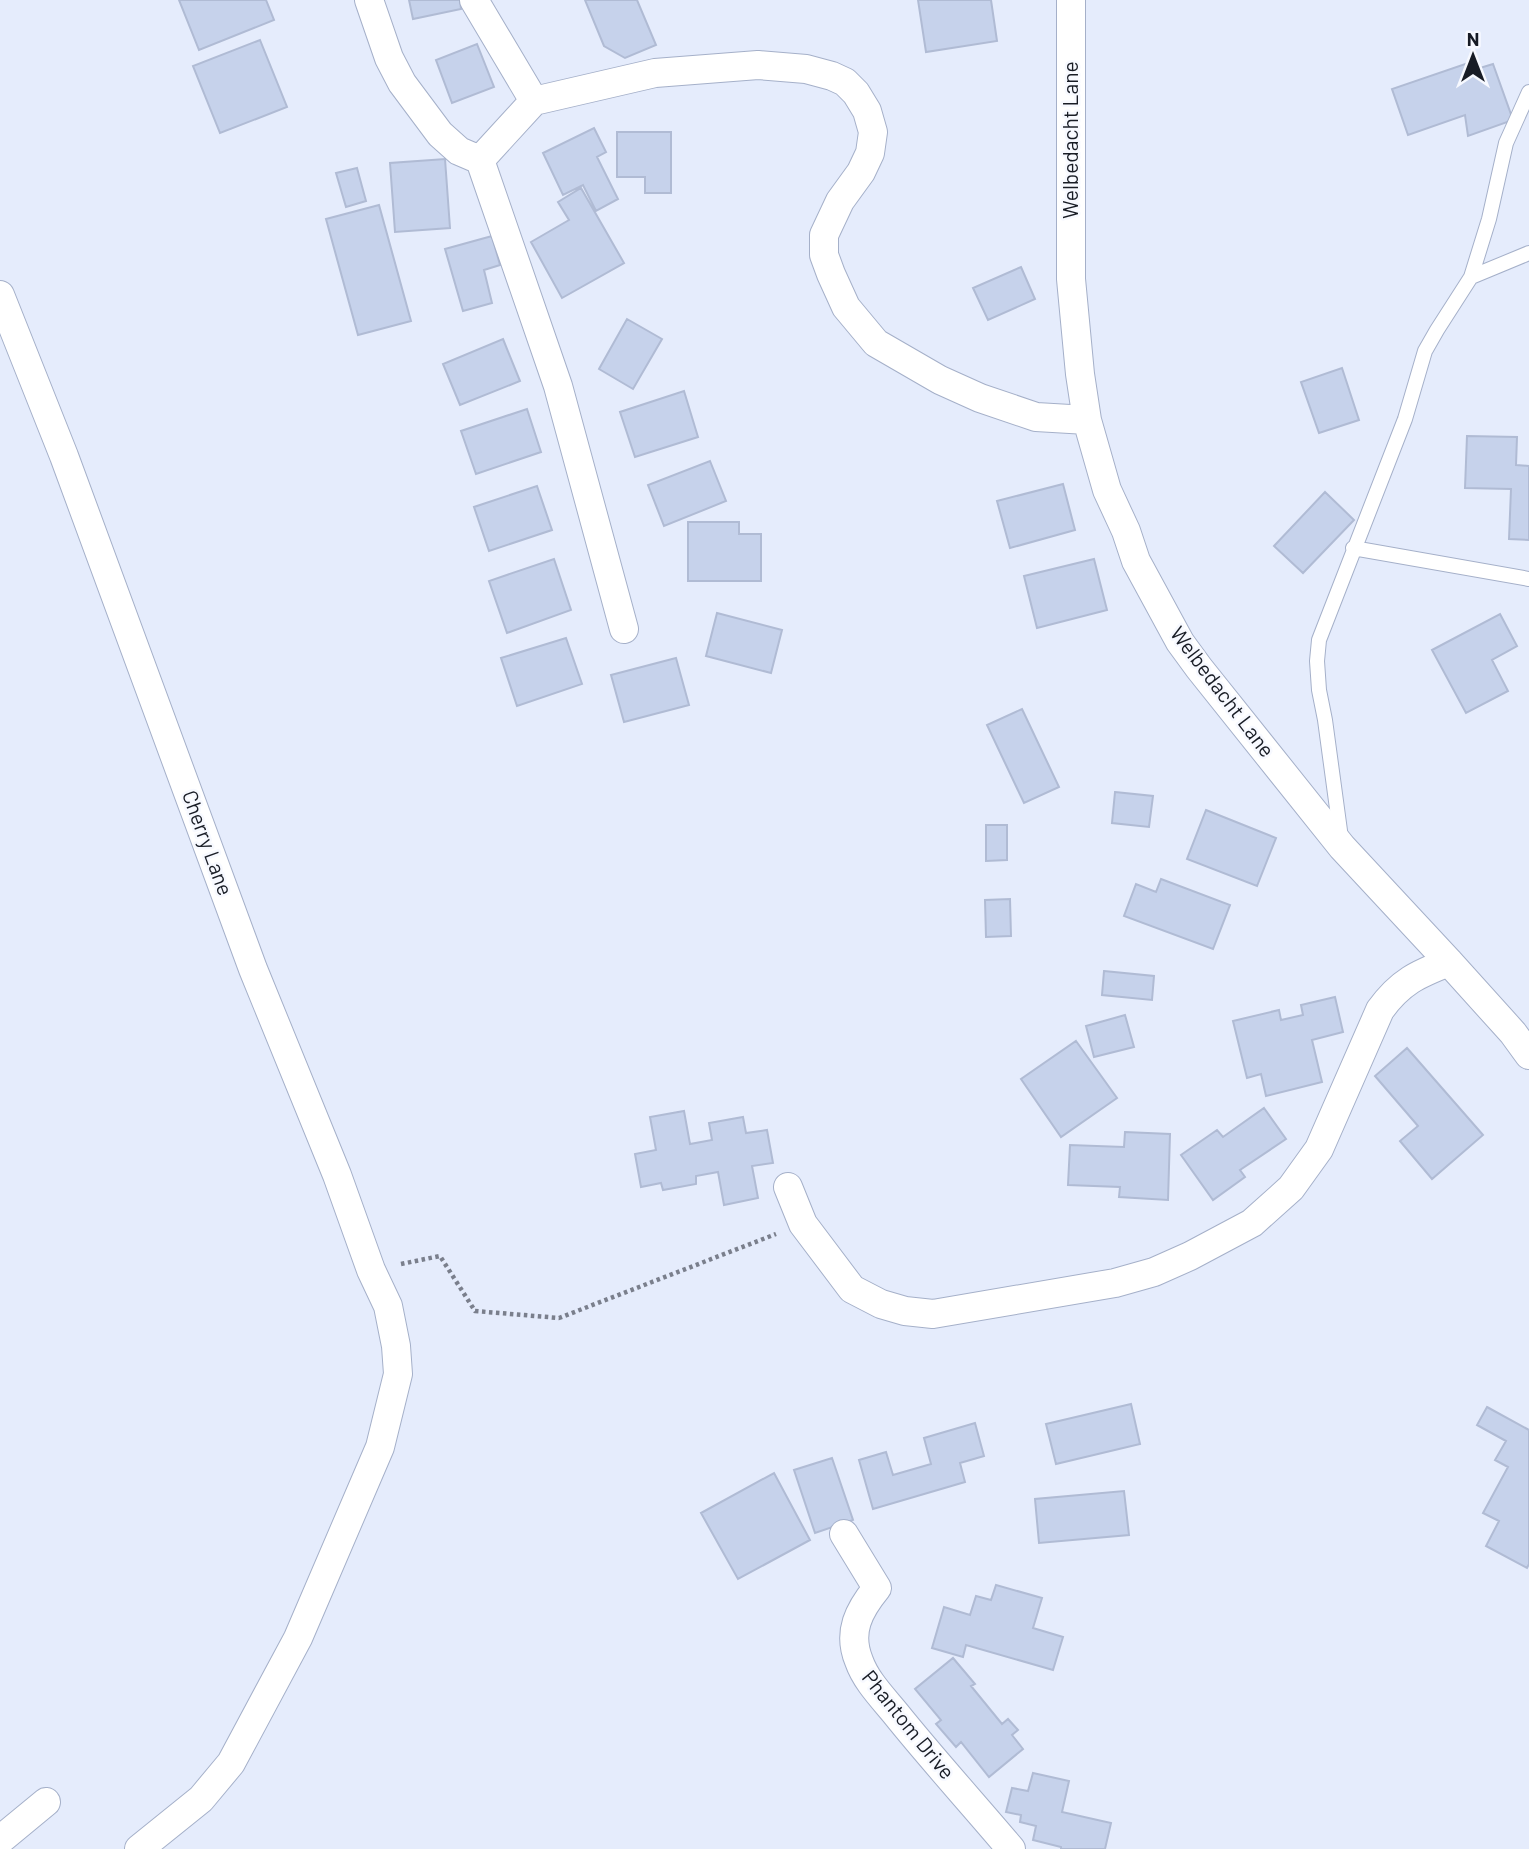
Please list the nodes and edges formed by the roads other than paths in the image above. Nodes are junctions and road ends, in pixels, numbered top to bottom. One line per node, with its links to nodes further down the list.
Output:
1 (369, 0): 6 (street)
2 (474, 0): 5 (street)
3 (1071, 0): 10 (street, Welbedacht Lane)
4 (1529, 92): 8 (lane)
5 (534, 101): 6 (street); 10 (street)
6 (480, 160): 13 (street)
7 (1529, 253): 8 (lane)
8 (1471, 277): 11 (lane)
9 (0, 295): 21 (street, Cherry Lane)
10 (1087, 420): 14 (street, Welbedacht Lane)
11 (1353, 548): 12 (lane); 14 (lane)
12 (1529, 579)
13 (624, 629)
14 (1342, 847): 15 (street, Welbedacht Lane)
15 (1449, 962): 16 (street, Welbedacht Lane); 17 (street)
16 (1524, 1038)
17 (788, 1186)
18 (844, 1534): 22 (street, Phantom Drive)
19 (46, 1802): 20 (street)
20 (0, 1840)
21 (139, 1849)
22 (1011, 1849)

